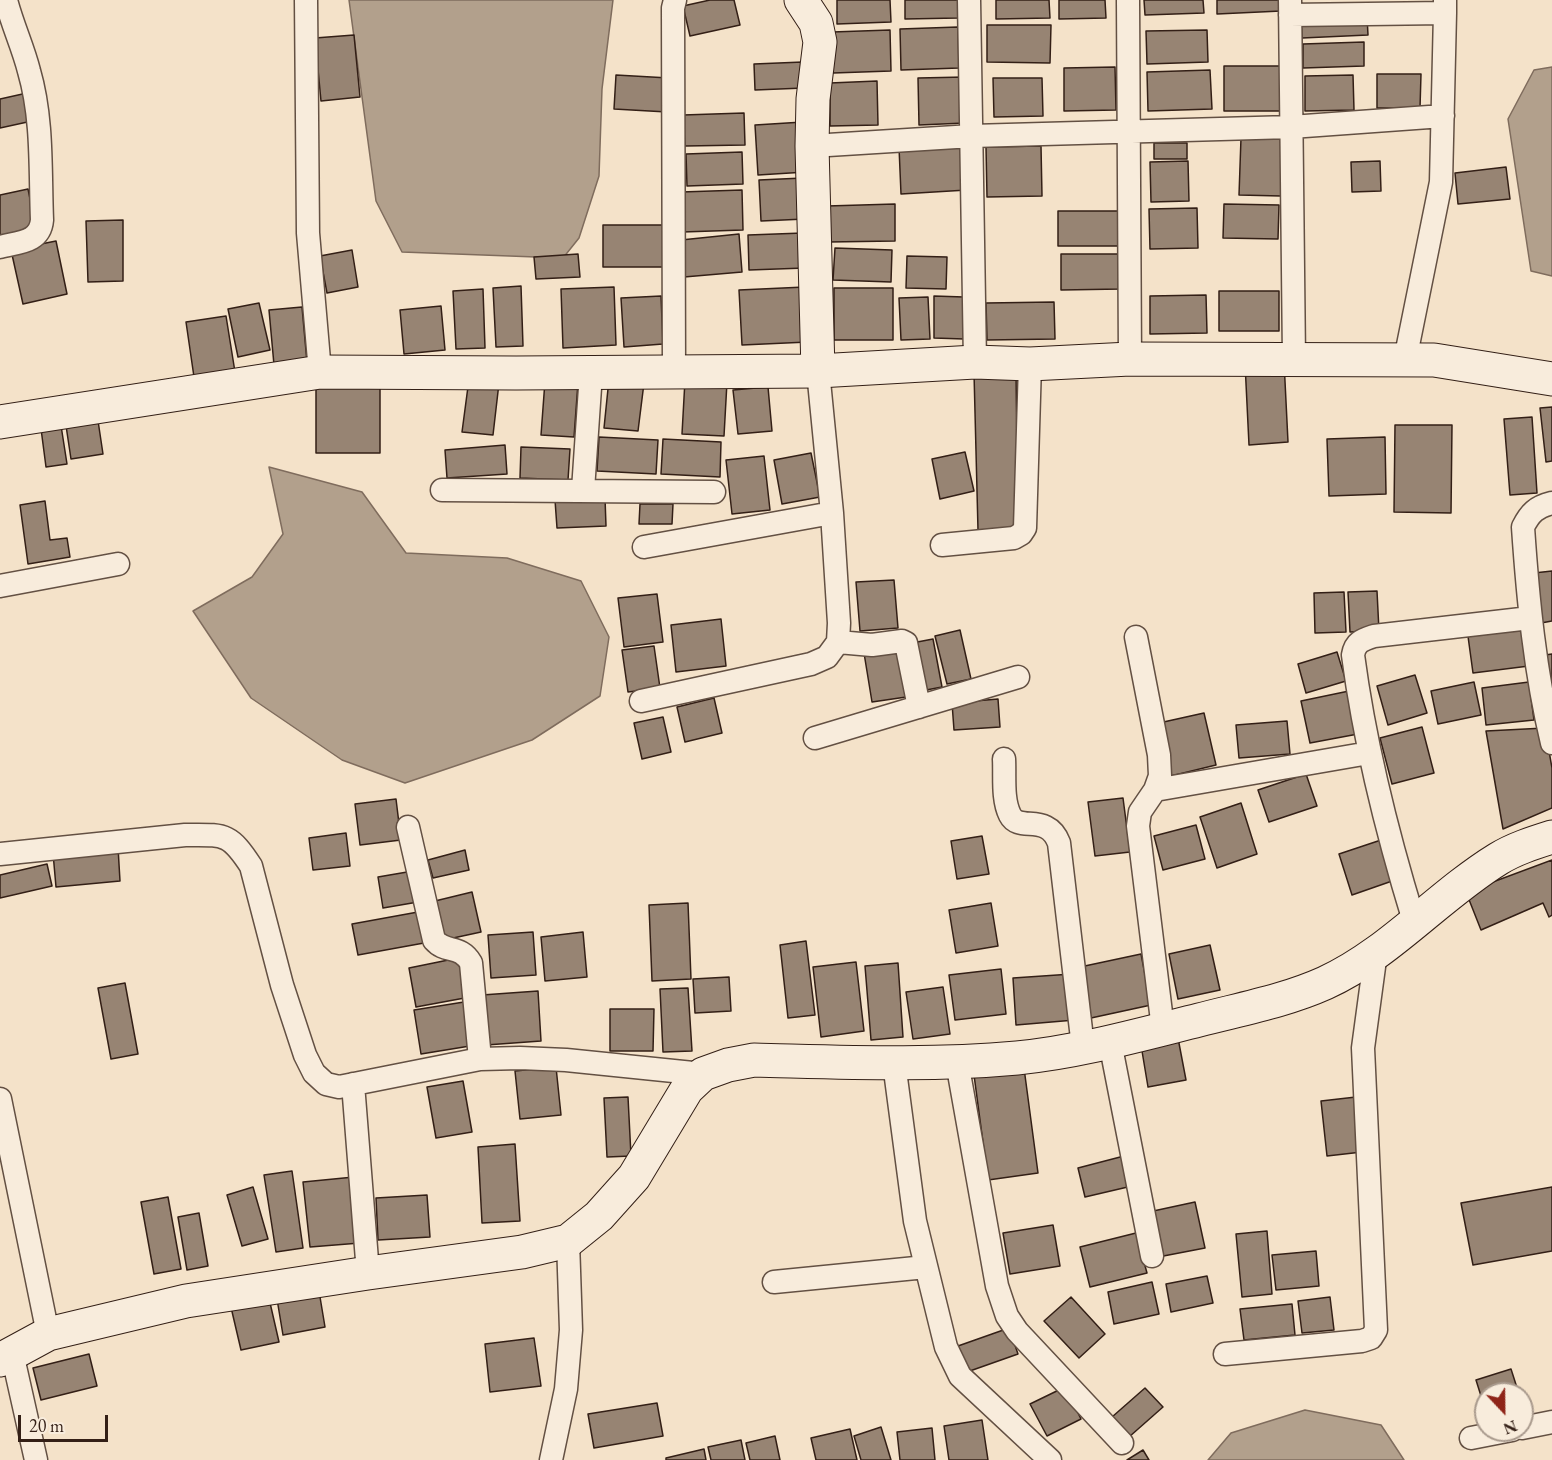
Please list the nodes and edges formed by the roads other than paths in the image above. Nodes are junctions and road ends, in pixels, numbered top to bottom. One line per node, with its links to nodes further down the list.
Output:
1 (6, 0): 9 (street)
2 (306, 0): 22 (street)
3 (675, 0): 23 (street)
4 (801, 0): 14 (street)
5 (969, 0): 13 (street)
6 (1128, 0): 12 (street)
7 (1290, 7): 8 (street); 11 (street)
8 (1445, 7): 10 (street)
9 (6, 27): 15 (street)
10 (1443, 116): 11 (street); 18 (street)
11 (1291, 127): 12 (street); 17 (street)
12 (1130, 131): 13 (street); 16 (street)
13 (972, 136): 14 (street); 19 (street)
14 (812, 146): 21 (street)
15 (0, 247)
16 (1130, 359): 17 (street); 20 (street)
17 (1294, 359): 18 (street)
18 (1405, 360): 25 (street)
19 (975, 362): 20 (street); 21 (street)
20 (1030, 364): 32 (street)
21 (818, 371): 23 (street); 31 (street)
22 (320, 372): 24 (street); 26 (street)
23 (674, 372): 24 (street)
24 (591, 373): 28 (street)
25 (1552, 379)
26 (0, 422)
27 (441, 490): 28 (street)
28 (583, 490): 29 (street)
29 (714, 492)
30 (1552, 504): 36 (street)
31 (832, 513): 33 (street); 38 (street)
32 (942, 545)
33 (644, 547)
34 (118, 564): 35 (street)
35 (0, 586)
36 (1530, 618): 42 (street); 45 (street)
37 (1136, 637): 47 (street)
38 (838, 642): 40 (street); 41 (street)
39 (1017, 676): 41 (street)
40 (641, 701)
41 (919, 707): 43 (street)
42 (1548, 712): 44 (street)
43 (815, 738)
44 (1552, 743)
45 (1369, 753): 47 (street); 51 (street)
46 (1004, 759): 54 (street)
47 (1155, 790): 53 (street)
48 (408, 827): 55 (street)
49 (1552, 837): 51 (street)
50 (0, 855): 59 (street)
51 (1414, 921): 52 (street)
52 (1376, 952): 53 (street); 68 (street)
53 (1163, 1029): 54 (street)
54 (1096, 1044): 56 (street); 63 (street)
55 (480, 1059): 58 (street); 59 (street)
56 (957, 1062): 57 (street); 74 (street)
57 (894, 1063): 58 (street); 64 (street)
58 (703, 1074): 62 (street)
59 (353, 1084): 65 (street)
60 (0, 1099): 61 (street)
61 (5, 1144): 67 (street)
62 (568, 1241): 65 (street); 76 (street)
63 (1152, 1256)
64 (926, 1267): 66 (street); 77 (street)
65 (368, 1273): 67 (street)
66 (774, 1282)
67 (48, 1334): 69 (street)
68 (1226, 1353)
69 (6, 1357): 75 (street)
70 (1552, 1422): 71 (street)
71 (1534, 1426)
72 (1474, 1437): 73 (street)
73 (1471, 1438)
74 (1122, 1443)
75 (36, 1460)
76 (550, 1460)
77 (1050, 1460)

